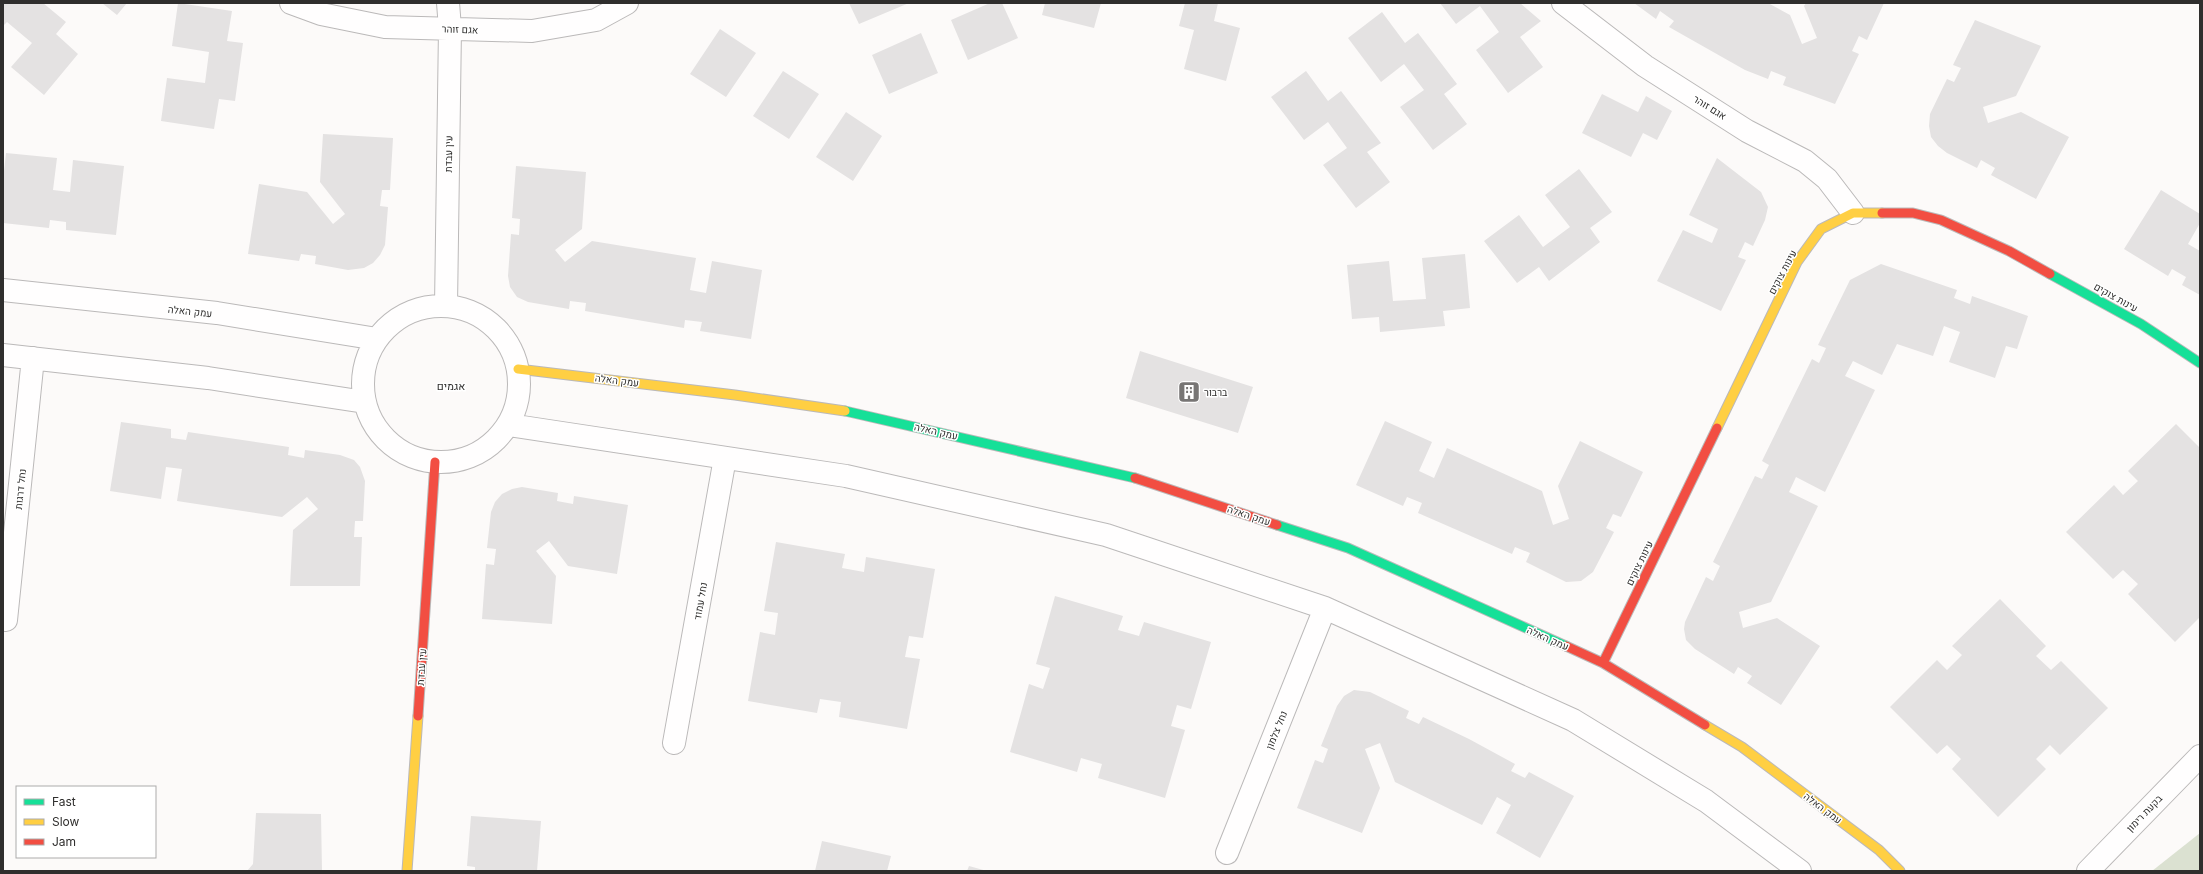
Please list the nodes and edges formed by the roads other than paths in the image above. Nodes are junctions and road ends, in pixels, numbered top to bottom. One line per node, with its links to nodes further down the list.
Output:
1 (291, 3): 5 (street, אגם זוהר)
2 (448, 3): 5 (street, עין עבדת)
3 (628, 3): 5 (street, אגם זוהר)
4 (1563, 3): 6 (street, אגם זוהר)
5 (450, 28): 8 (street, עין עבדת)
6 (1853, 212): 12 (street, עינות צוקים); 20 (street, עינות צוקים)
7 (3, 290): 9 (street, עמק האלה)
8 (446, 306): 9 (street); 13 (street)
9 (377, 339): 14 (street)
10 (3, 355): 11 (street)
11 (33, 358): 14 (street); 19 (street, נחל דרגות)
12 (2200, 363)
13 (518, 369): 15 (street); 20 (street, עמק האלה)
14 (365, 402): 17 (street)
15 (508, 425): 16 (street); 17 (street)
16 (725, 458): 18 (street); 21 (street, נחל עמוד)
17 (436, 462): 24 (street, עין עבדת)
18 (1325, 608): 23 (street, נחל צלמון); 25 (street)
19 (6, 620)
20 (1603, 663): 26 (street, עמק האלה)
21 (674, 743)
22 (2200, 756): 27 (street, בקעת רימון)
23 (1227, 853)
24 (406, 871)
25 (1800, 871)
26 (1900, 871)
27 (2088, 871)

